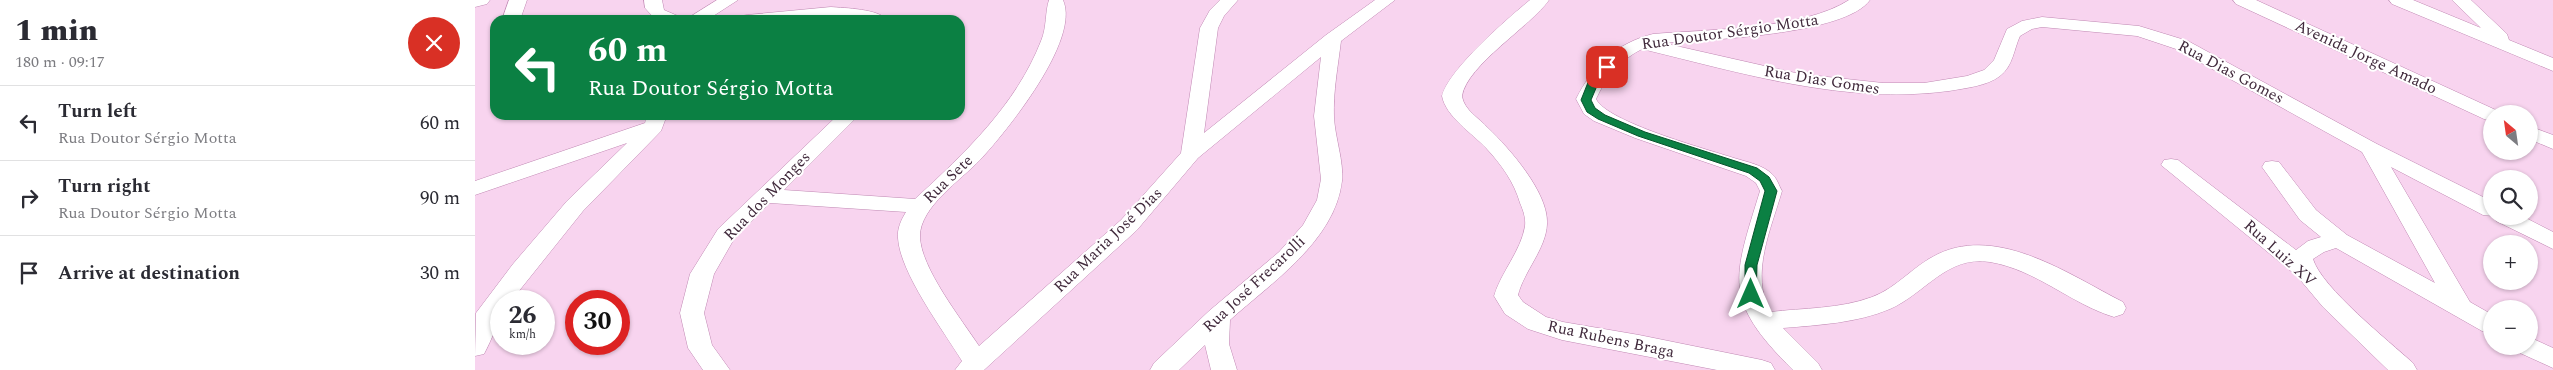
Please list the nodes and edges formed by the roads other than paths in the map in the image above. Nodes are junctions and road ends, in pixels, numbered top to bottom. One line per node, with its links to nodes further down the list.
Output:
1 (481, 0): 13 (street)
2 (518, 0): 14 (street)
3 (653, 0): 15 (street)
4 (729, 0): 16 (street)
5 (1229, 0): 29 (street)
6 (1386, 0): 19 (street, Rua Maria José Dias)
7 (1540, 0): 52 (street, Rua Rubens Braga)
8 (1861, 0): 20 (street, Rua Doutor Sérgio Motta)
9 (2241, 0): 23 (street, Avenida Jorge Amado)
10 (2398, 0): 21 (street)
11 (2461, 0): 21 (street)
12 (1057, 1): 34 (street, Rua Sete)
13 (475, 2)
14 (513, 15)
15 (660, 15)
16 (702, 15)
17 (814, 15): 18 (street)
18 (848, 15)
19 (1332, 39): 29 (street, Rua Maria José Dias); 42 (street, Rua José Frecarolli)
20 (1638, 43): 28 (street, Rua Dias Gomes); 43 (street, Rua Doutor Sérgio Motta)
21 (2511, 48): 22 (street)
22 (2553, 64)
23 (2483, 111)
24 (844, 120): 33 (street, Rua dos Monges)
25 (655, 121): 32 (street); 45 (street)
26 (2538, 136): 27 (street)
27 (2553, 143)
28 (2370, 148): 35 (street, Rua Dias Gomes); 41 (street)
29 (1191, 154): 48 (street, Rua Maria José Dias)
30 (2171, 165): 39 (street, Rua Luiz XV)
31 (2272, 167): 37 (street)
32 (475, 188)
33 (763, 196): 34 (street); 49 (street, Rua dos Monges)
34 (920, 206): 48 (street, Rua Sete)
35 (2483, 206)
36 (2522, 225): 38 (street)
37 (2339, 240): 39 (street); 41 (street)
38 (2553, 241)
39 (2305, 270): 54 (street, Rua Luiz XV)
40 (2114, 308): 43 (street)
41 (2461, 308): 44 (street)
42 (1218, 317): 50 (street, Rua José Frecarolli); 51 (street)
43 (1764, 320): 53 (street, Rua Doutor Sérgio Motta)
44 (2483, 320)
45 (475, 347)
46 (2538, 351): 47 (street)
47 (2553, 359)
48 (971, 366)
49 (717, 370)
50 (1163, 370)
51 (1223, 370)
52 (1762, 370)
53 (1809, 370)
54 (2404, 370)

